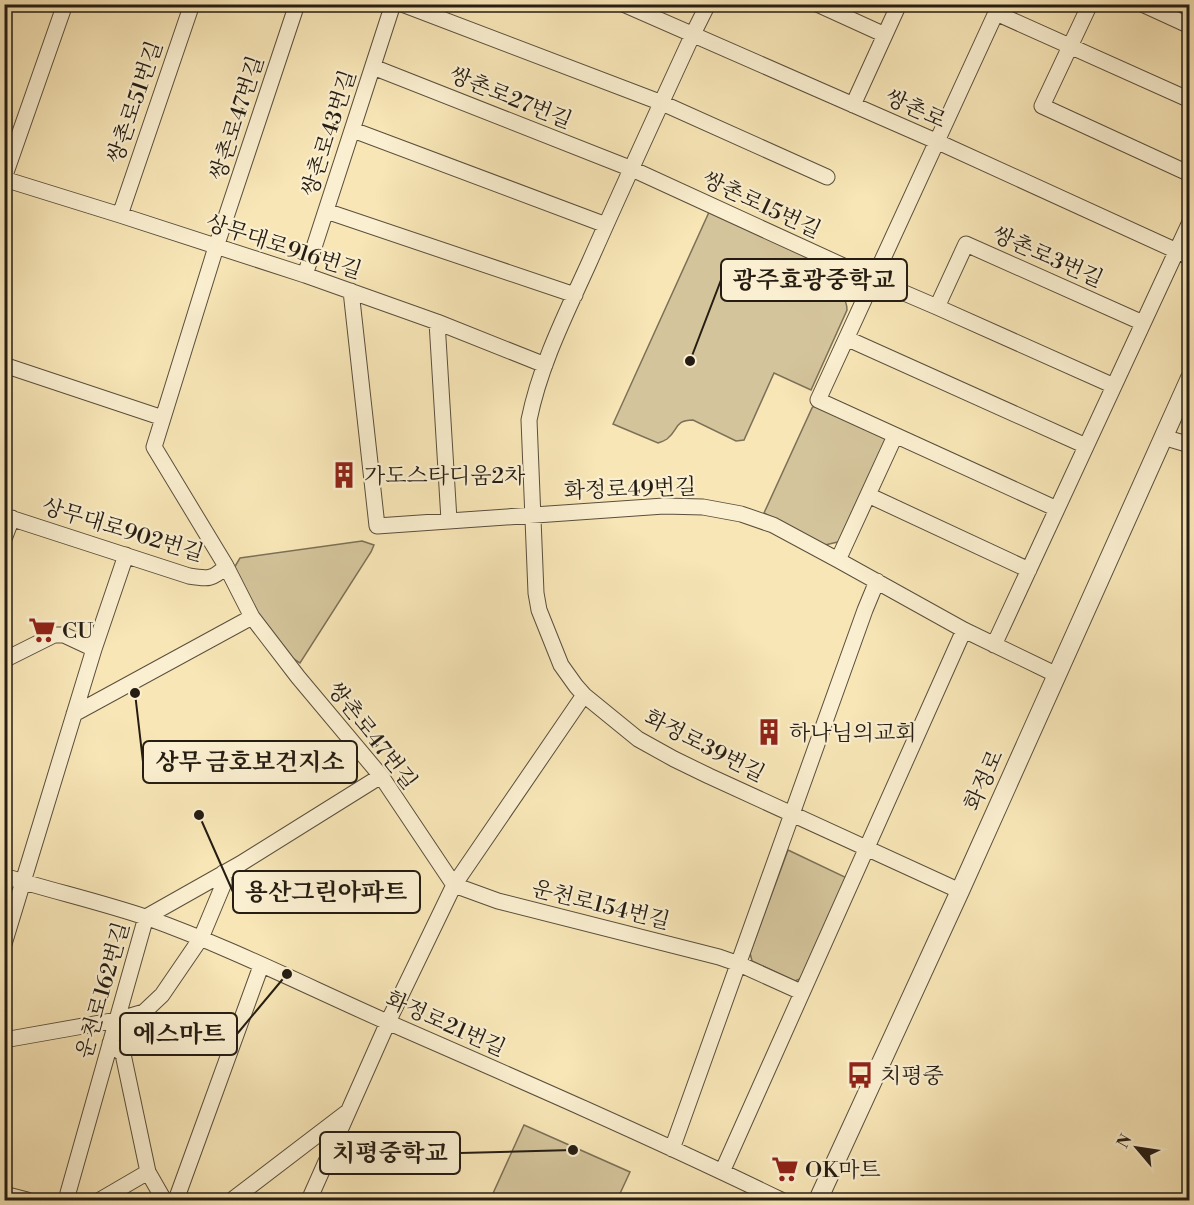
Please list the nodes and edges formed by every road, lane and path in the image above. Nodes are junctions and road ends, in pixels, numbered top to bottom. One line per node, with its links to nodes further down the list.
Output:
1 (65, 4): 26 (street)
2 (192, 4): 28 (street, 쌍촌로51번길)
3 (297, 4): 31 (street, 쌍촌로47번길)
4 (393, 4): 17 (street, 쌍촌로43번길)
5 (402, 4): 19 (street, 쌍촌로27번길)
6 (623, 4): 14 (street, 쌍촌로)
7 (708, 4): 14 (street)
8 (817, 4): 15 (street)
9 (899, 4): 15 (street)
10 (1090, 4): 16 (street)
11 (1142, 4): 13 (street)
12 (998, 9): 16 (street); 22 (street)
13 (1190, 26)
14 (693, 34): 19 (street); 20 (street, 쌍촌로)
15 (885, 35): 20 (street)
16 (1070, 46): 18 (street); 24 (street)
17 (373, 66): 21 (street, 쌍촌로43번길); 23 (street, 쌍촌로27번길)
18 (1190, 100)
19 (662, 103): 23 (street); 25 (street, 쌍촌로27번길)
20 (854, 105): 22 (street, 쌍촌로)
21 (353, 130): 27 (street, 쌍촌로43번길); 30 (street)
22 (938, 142): 32 (street, 쌍촌로); 34 (street)
23 (632, 169): 30 (street); 34 (street, 쌍촌로15번길)
24 (1190, 174)
25 (827, 177)
26 (4, 179): 28 (street, 상무대로916번길)
27 (326, 211): 33 (street, 쌍촌로43번길); 36 (street)
28 (120, 215): 31 (street, 상무대로916번길)
29 (1190, 222): 32 (street)
30 (606, 225): 36 (street)
31 (216, 247): 33 (street, 상무대로916번길); 45 (street, 쌍촌로47번길)
32 (1183, 254): 39 (street)
33 (305, 275): 35 (street, 상무대로916번길)
34 (874, 280): 37 (street); 40 (street)
35 (351, 291): 38 (street, 상무대로916번길); 54 (street, 화정로49번길)
36 (575, 295): 42 (street)
37 (936, 306): 39 (street, 쌍촌로3번길); 44 (street)
38 (437, 322): 42 (street, 상무대로916번길); 54 (street)
39 (1143, 323): 44 (street)
40 (848, 339): 46 (street); 49 (street)
41 (4, 365): 45 (street)
42 (545, 365): 52 (street)
43 (1190, 378): 47 (street, 화정로)
44 (1114, 386): 49 (street)
45 (163, 418): 58 (street, 쌍촌로47번길)
46 (895, 436): 50 (street); 51 (street)
47 (1163, 436): 48 (street); 66 (street, 화정로)
48 (1190, 445)
49 (1086, 446): 51 (street)
50 (868, 495): 57 (street); 59 (street)
51 (1057, 509): 59 (street)
52 (532, 514): 54 (street, 화정로49번길); 57 (street, 화정로49번길); 67 (street, 화정로39번길)
53 (8, 517): 55 (street); 56 (street, 상무대로902번길)
54 (449, 520)
55 (4, 540)
56 (126, 555): 58 (street, 상무대로902번길); 64 (street)
57 (838, 560): 60 (street, 화정로49번길)
58 (226, 566): 61 (street, 쌍촌로47번길)
59 (1029, 570): 63 (street)
60 (877, 581): 62 (street, 화정로49번길); 70 (street)
61 (252, 617): 68 (street); 69 (street, 쌍촌로47번길)
62 (964, 630): 63 (street, 화정로49번길); 71 (street)
63 (994, 645): 66 (street, 화정로49번길)
64 (94, 649): 65 (street); 68 (street)
65 (4, 660)
66 (1057, 675): 76 (street, 화정로)
67 (584, 695): 70 (street, 화정로39번길); 75 (street)
68 (74, 714): 74 (street)
69 (381, 777): 72 (street, 운천로162번길); 75 (street, 쌍촌로47번길)
70 (793, 813): 71 (street, 화정로39번길); 80 (street)
71 (866, 848): 76 (street, 화정로39번길); 82 (street)
72 (223, 873): 77 (street, 운천로162번길); 78 (street)
73 (4, 876): 74 (street, 화정로21번길)
74 (24, 882): 77 (street, 화정로21번길); 79 (street)
75 (454, 885): 80 (street, 운천로154번길); 84 (street)
76 (960, 891): 100 (street, 화정로)
77 (146, 917): 78 (street, 화정로21번길); 83 (street, 운천로162번길)
78 (201, 938): 81 (street, 화정로21번길); 83 (street)
79 (4, 944)
80 (739, 964): 82 (street, 운천로154번길); 88 (street)
81 (261, 966): 84 (street, 화정로21번길); 96 (street)
82 (801, 992): 90 (street)
83 (117, 1020): 85 (street); 86 (street, 운천로162번길)
84 (388, 1022): 87 (street); 88 (street, 화정로21번길)
85 (4, 1040)
86 (110, 1043): 89 (street); 93 (street, 운천로162번길)
87 (349, 1110): 97 (street); 98 (street)
88 (672, 1149): 90 (street, 화정로21번길)
89 (148, 1172): 94 (street); 95 (street)
90 (722, 1172): 99 (street, 화정로21번길)
91 (4, 1194): 92 (street)
92 (27, 1200)
93 (66, 1200)
94 (100, 1200)
95 (164, 1200)
96 (176, 1200)
97 (232, 1200)
98 (309, 1200)
99 (781, 1200)
100 (818, 1200)

